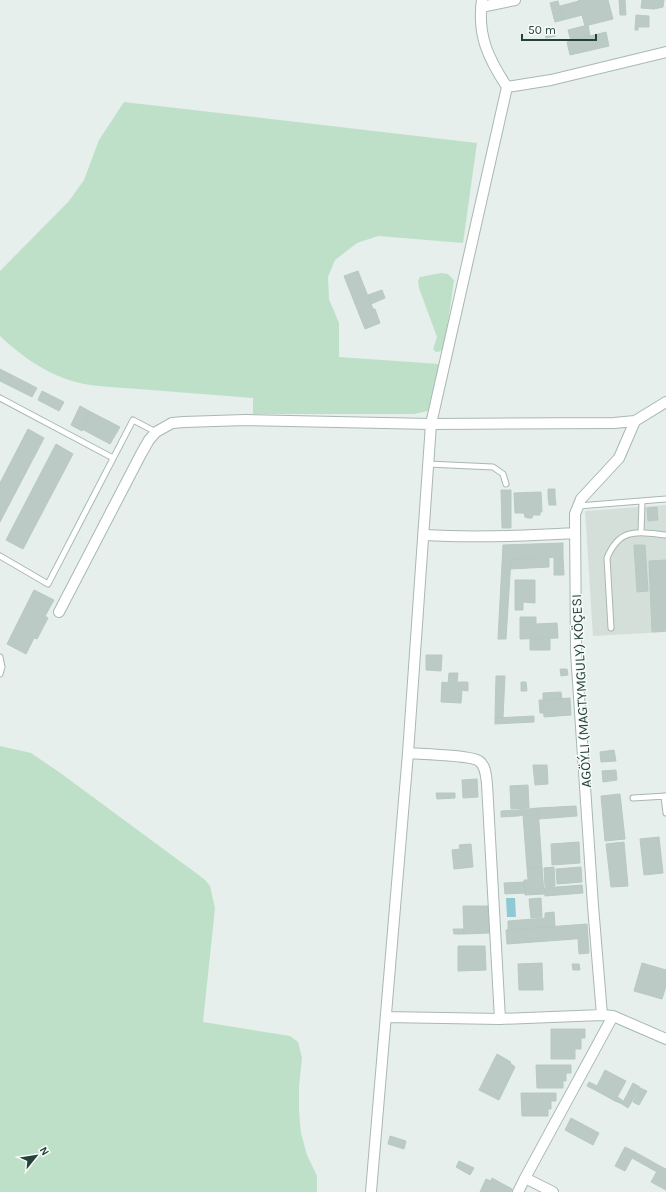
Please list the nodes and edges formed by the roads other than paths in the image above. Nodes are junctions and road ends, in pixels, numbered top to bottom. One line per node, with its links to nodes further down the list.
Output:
1 (515, 0): 2 (street)
2 (481, 4): 4 (street)
3 (666, 52): 4 (street)
4 (507, 86): 8 (street)
5 (0, 398): 10 (lane)
6 (666, 402): 7 (street)
7 (635, 421): 8 (street); 15 (street, AGÖÝLI (MAGTYMGULY) KÖÇESI)
8 (431, 424): 9 (street); 11 (street)
9 (156, 432): 10 (lane); 21 (street)
10 (113, 458): 20 (lane)
11 (428, 464): 12 (lane); 18 (street)
12 (506, 484)
13 (666, 499): 14 (lane)
14 (642, 502): 15 (lane); 16 (lane)
15 (578, 506): 17 (street, AGÖÝLI (MAGTYMGULY) KÖÇESI)
16 (641, 532): 19 (lane); 22 (lane)
17 (575, 533): 18 (street); 29 (street, AGÖÝLI (MAGTYMGULY) KÖÇESI)
18 (424, 535): 25 (street)
19 (666, 535)
20 (0, 556)
21 (59, 612)
22 (611, 628)
23 (0, 657): 24 (lane)
24 (0, 674)
25 (408, 753): 31 (street); 32 (street)
26 (665, 796): 27 (lane); 28 (lane)
27 (633, 798)
28 (666, 813)
29 (602, 1015): 30 (street); 32 (street)
30 (613, 1016): 33 (street); 34 (street)
31 (386, 1017): 32 (street); 35 (street)
32 (500, 1019)
33 (666, 1039)
34 (525, 1178): 36 (street); 37 (street)
35 (371, 1192)
36 (518, 1192)
37 (553, 1192)

